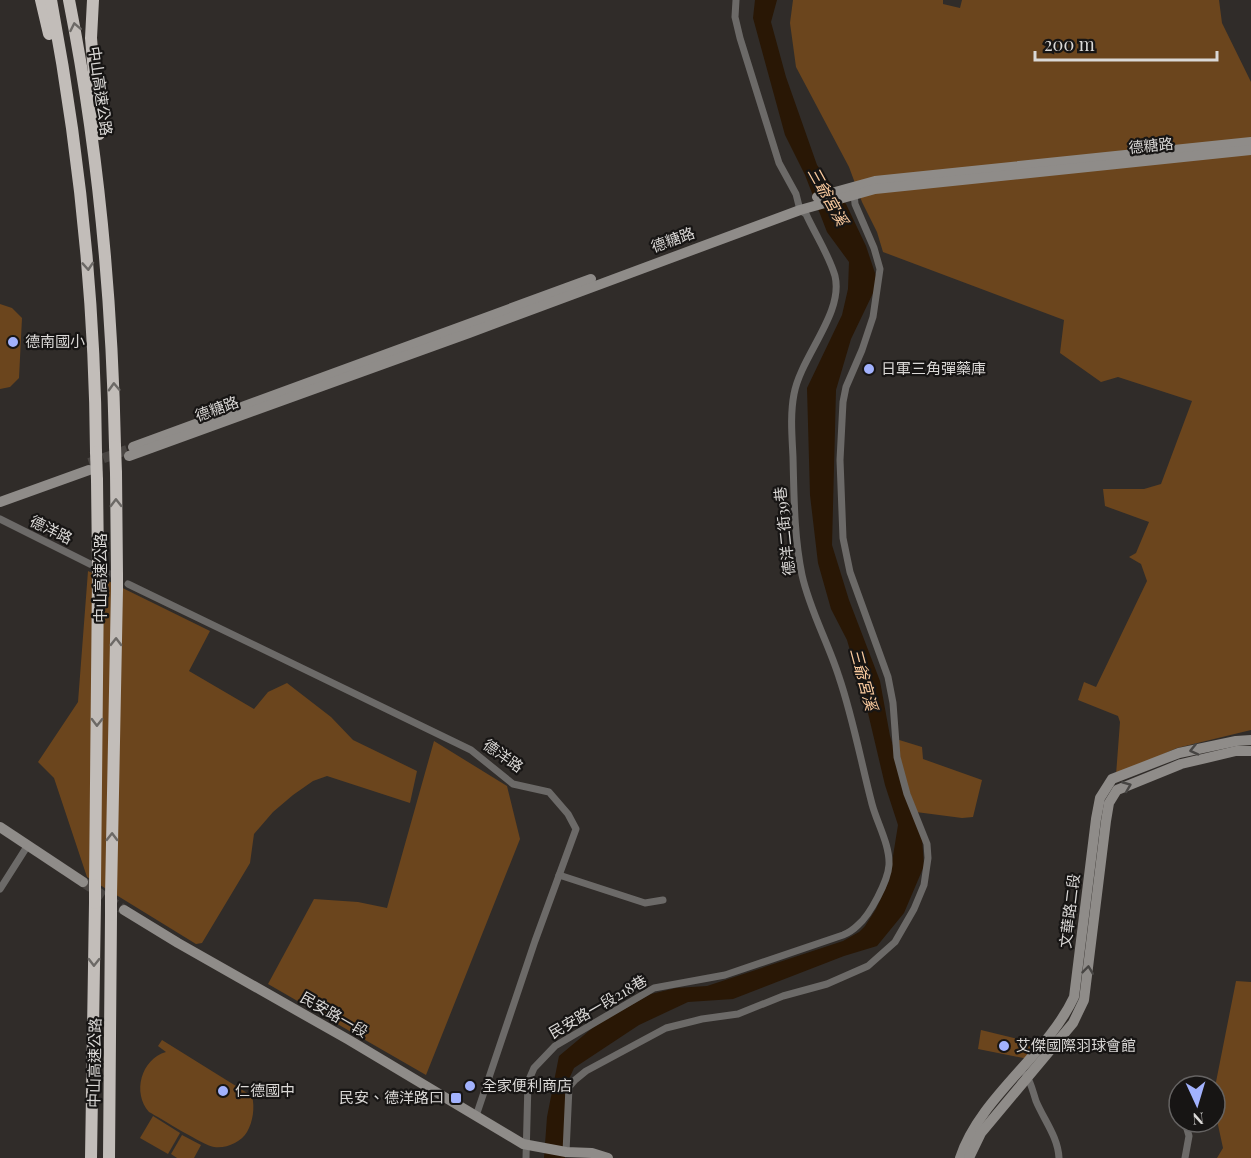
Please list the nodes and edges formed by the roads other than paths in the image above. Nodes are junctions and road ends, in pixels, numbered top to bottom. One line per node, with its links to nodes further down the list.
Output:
1 (41, 0): 11 (highway)
2 (51, 0): 11 (highway, 中山高速公路)
3 (69, 0): 10 (highway, 中山高速公路, one-way to 3)
4 (93, 0): 10 (highway)
5 (736, 0): 9 (street, 德洋二街39巷)
6 (1251, 142): 8 (street, 德糖路)
7 (1251, 150): 8 (street, 德糖路)
8 (850, 191): 9 (street, 德糖路); 33 (street)
9 (801, 206): 12 (street, 德糖路); 28 (street, 德洋二街39巷)
10 (103, 224): 18 (highway, 中山高速公路, one-way to 10, bridge)
11 (86, 235): 13 (highway, 中山高速公路, one-way to 13)
12 (129, 452)
13 (93, 466): 14 (street); 15 (street); 17 (highway, 中山高速公路)
14 (0, 495)
15 (0, 502)
16 (0, 519): 17 (street, 德洋路)
17 (94, 565): 24 (highway, 中山高速公路, one-way to 24, bridge)
18 (123, 586): 23 (street, 德洋路); 35 (highway, 中山高速公路, one-way to 18, bridge)
19 (1251, 740): 29 (street, 文華路二段, one-way to 29)
20 (1251, 751): 29 (street, 文華路二段, one-way to 20)
21 (0, 827): 22 (street)
22 (28, 845): 24 (street); 25 (street)
23 (559, 875): 26 (street); 30 (street, 德洋路)
24 (89, 884): 34 (highway, 中山高速公路, one-way to 34, bridge)
25 (0, 888)
26 (663, 900)
27 (124, 909): 30 (street, 民安路一段)
28 (725, 975): 32 (street, 民安路一段218巷)
29 (1024, 1073): 38 (street, 文華路二段); 39 (street, 文華路二段); 40 (street)
30 (476, 1116): 32 (street, 民安路一段)
31 (1188, 1134): 41 (street)
32 (528, 1146): 33 (street); 36 (street, 民安路一段218巷)
33 (566, 1153): 37 (street)
34 (91, 1158)
35 (109, 1158)
36 (526, 1158)
37 (608, 1158)
38 (960, 1158)
39 (969, 1158)
40 (1059, 1158)
41 (1185, 1158)

